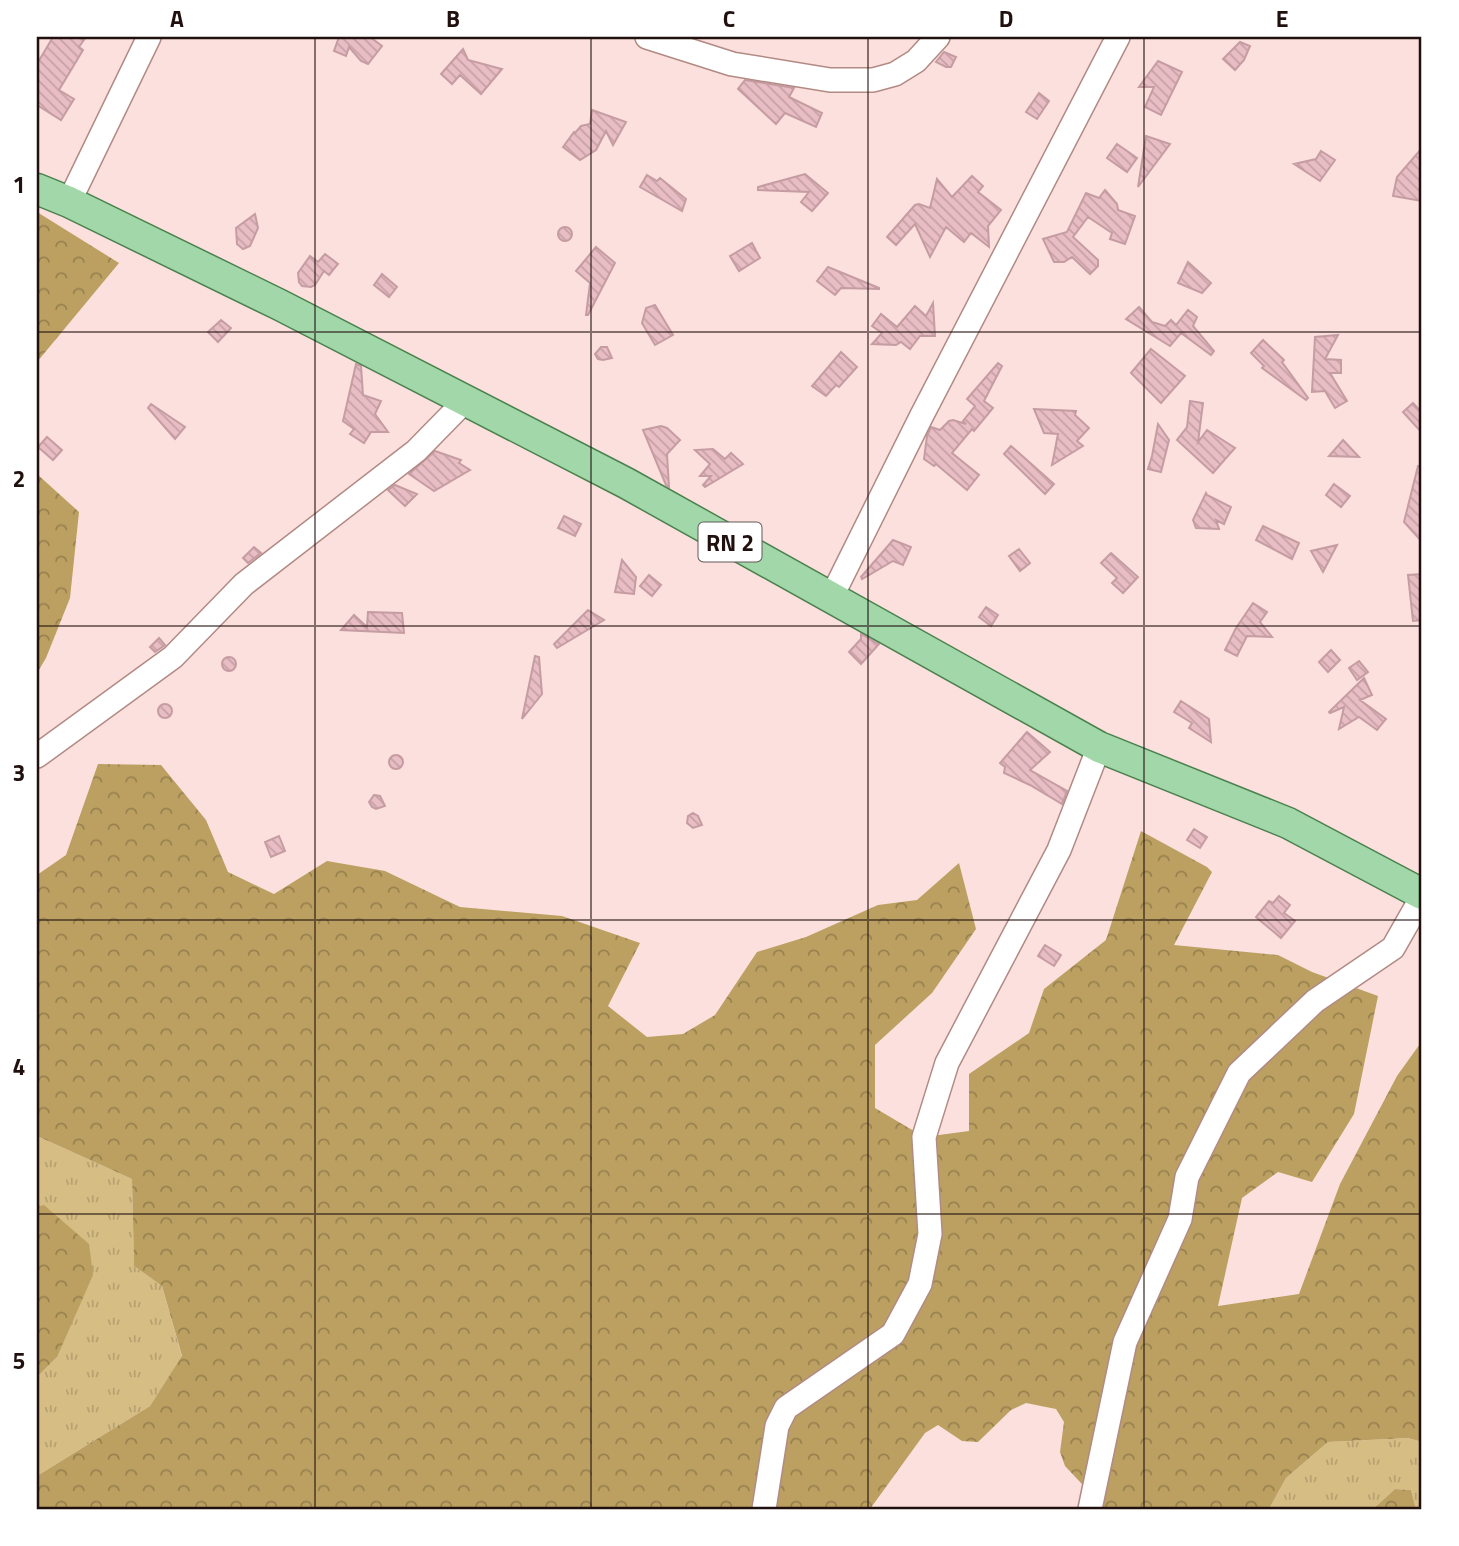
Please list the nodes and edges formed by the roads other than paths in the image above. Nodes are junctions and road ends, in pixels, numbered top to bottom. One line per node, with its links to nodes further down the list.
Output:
1 (149, 37): 6 (street)
2 (647, 37): 3 (street)
3 (938, 37)
4 (1118, 37): 8 (street)
5 (37, 189): 6 (main road, RN 2)
6 (69, 202): 7 (main road, RN 2)
7 (465, 401): 8 (main road, RN 2); 10 (street)
8 (831, 598): 9 (main road, RN 2)
9 (1099, 747): 11 (main road, RN 2); 12 (street)
10 (37, 756)
11 (1422, 896): 13 (street)
12 (764, 1509)
13 (1090, 1509)

